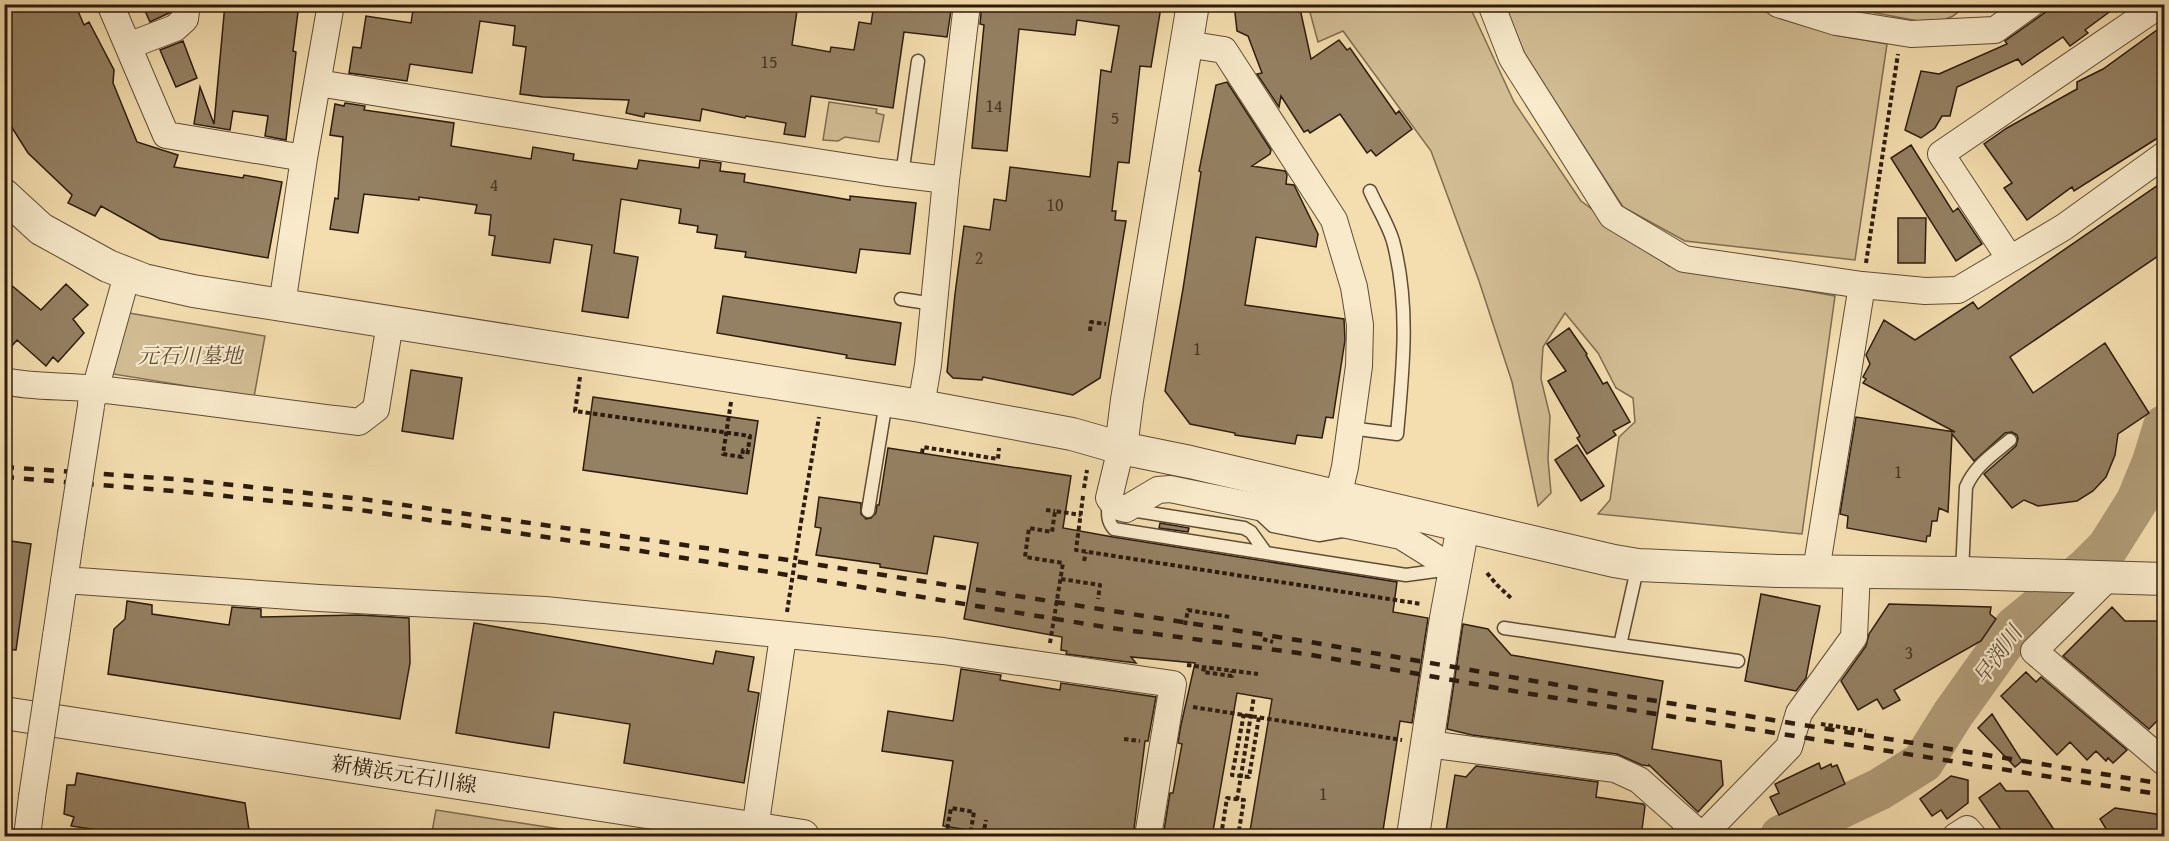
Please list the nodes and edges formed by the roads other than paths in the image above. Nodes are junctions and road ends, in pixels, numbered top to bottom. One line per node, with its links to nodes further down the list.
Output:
1 (110, 4): 11 (street)
2 (188, 4): 11 (street)
3 (331, 4): 13 (street)
4 (967, 4): 17 (street)
5 (1193, 4): 10 (street)
6 (1491, 4): 22 (street)
7 (1778, 4): 8 (street)
8 (2031, 4)
9 (2161, 4): 20 (street)
10 (1186, 44): 31 (street); 33 (street)
11 (128, 46): 15 (street)
12 (918, 61): 16 (lane)
13 (318, 82): 15 (street); 16 (street)
14 (2164, 155): 20 (street)
15 (304, 158): 25 (street)
16 (902, 175): 17 (street)
17 (946, 180): 24 (street)
18 (1370, 191): 31 (lane)
19 (4, 195): 21 (street)
20 (2010, 260): 22 (street)
21 (127, 275): 25 (street); 28 (street)
22 (1862, 285): 41 (street)
23 (901, 299): 24 (lane)
24 (934, 304): 30 (street)
25 (282, 305): 26 (street)
26 (390, 323): 28 (street); 29 (street)
27 (4, 381): 28 (street)
28 (93, 397): 46 (street, bridge)
29 (887, 401): 30 (street); 36 (lane)
30 (921, 406): 33 (street)
31 (1350, 428): 34 (street)
32 (2010, 440): 43 (lane)
33 (1121, 447): 34 (street); 35 (street)
34 (1338, 497): 37 (street)
35 (1117, 504): 38 (lane); 38 (lane); 40 (street)
36 (868, 511)
37 (1463, 526): 39 (street); 40 (street)
38 (1266, 553): 40 (lane)
39 (1638, 565): 41 (street); 49 (lane)
40 (1454, 568): 52 (street)
41 (1816, 571): 42 (street)
42 (1857, 572): 43 (street); 55 (street)
43 (1962, 573): 44 (street)
44 (2108, 578): 45 (street); 53 (street)
45 (2164, 579)
46 (64, 580): 47 (street); 56 (street, bridge)
47 (785, 624): 54 (street); 58 (street)
48 (1504, 628): 49 (lane)
49 (1620, 645): 50 (lane)
50 (1738, 662)
51 (4, 713): 54 (street, 新横浜元石川線)
52 (1417, 742): 55 (street); 59 (street)
53 (2164, 762)
54 (754, 832): 57 (street, 新横浜元石川線)
55 (1702, 836)
56 (27, 837)
57 (803, 837)
58 (1148, 837)
59 (1413, 837)
60 (1956, 837): 61 (street)
61 (1973, 837)

